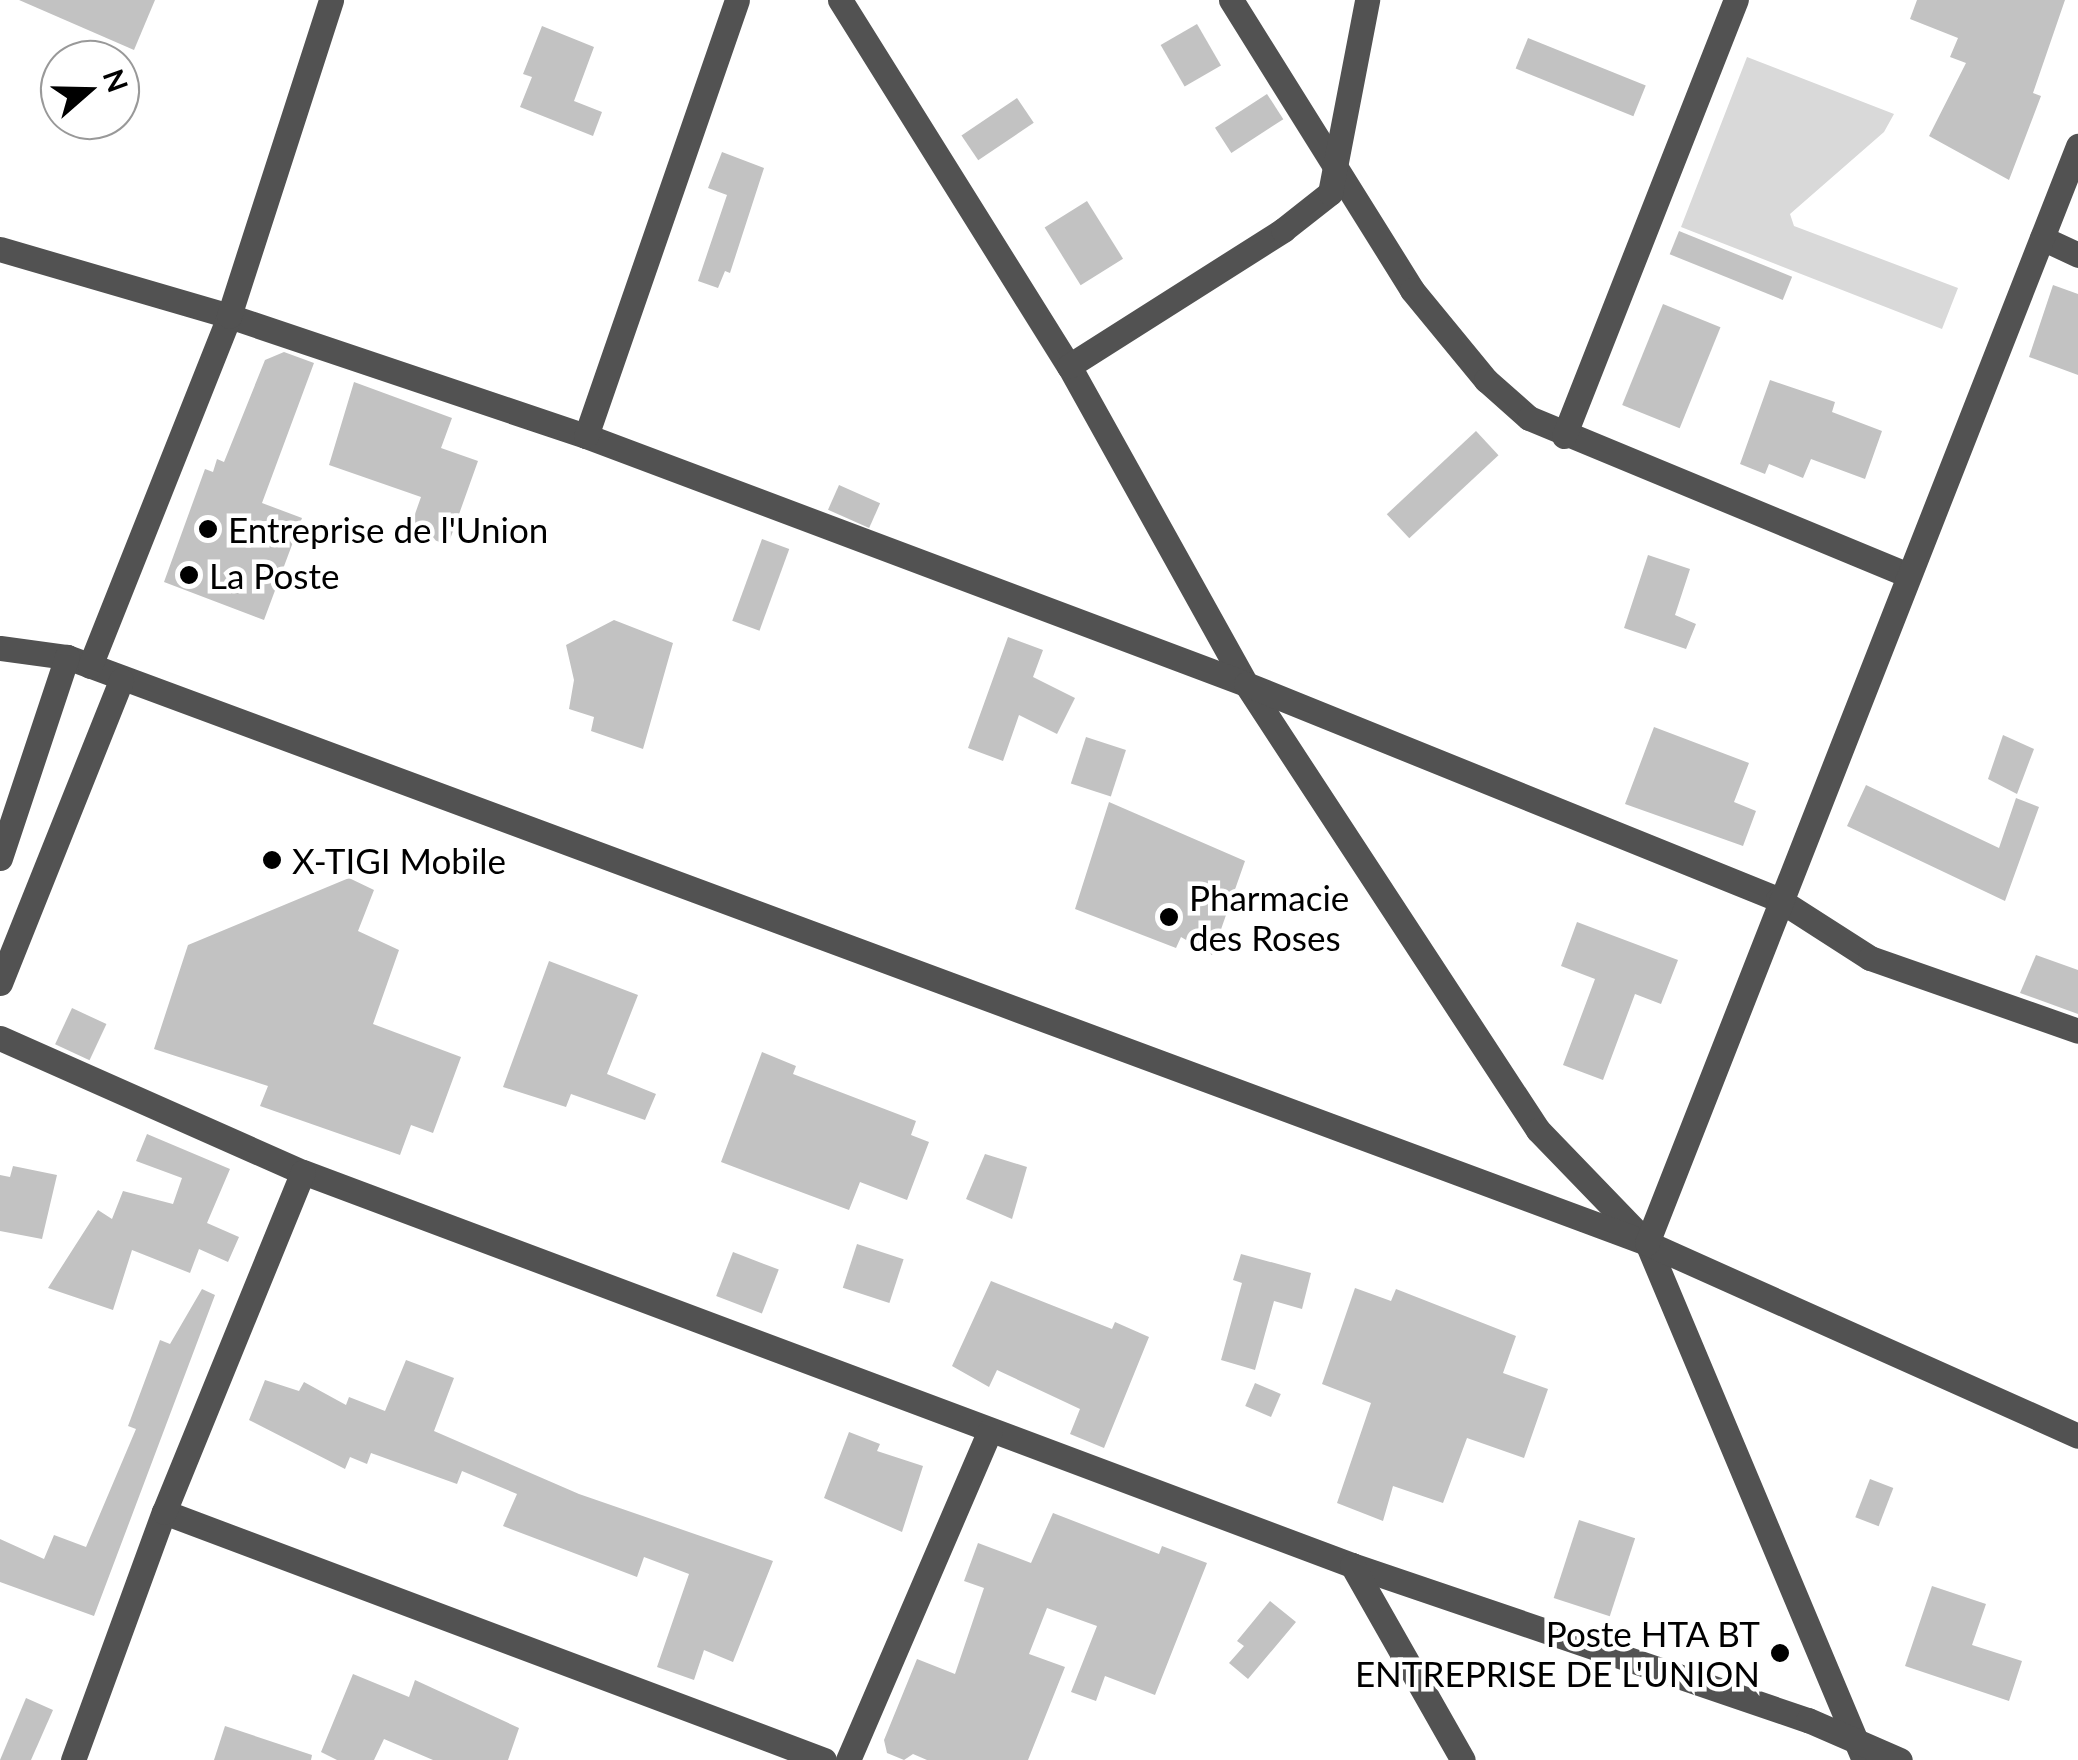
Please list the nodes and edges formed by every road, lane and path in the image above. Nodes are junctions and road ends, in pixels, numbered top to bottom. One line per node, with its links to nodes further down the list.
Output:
1 (330, 0): 12 (street)
2 (737, 0): 14 (street)
3 (840, 0): 13 (street)
4 (1231, 0): 8 (street)
5 (1367, 0): 8 (street)
6 (1736, 0): 15 (street)
7 (2078, 146): 9 (street)
8 (1338, 175): 13 (street); 15 (street)
9 (2042, 238): 11 (street); 16 (street)
10 (0, 249): 12 (street)
11 (2078, 254)
12 (229, 316): 14 (street); 18 (street)
13 (1069, 366): 20 (street)
14 (586, 436): 20 (street)
15 (1564, 436): 16 (street)
16 (1906, 574): 22 (street)
17 (0, 648): 18 (street)
18 (78, 662): 19 (street); 21 (street)
19 (121, 680): 23 (street); 27 (street)
20 (1246, 684): 22 (street); 27 (street)
21 (0, 858)
22 (1778, 899): 24 (street); 27 (street)
23 (0, 983)
24 (2078, 1031)
25 (0, 1038): 26 (street)
26 (303, 1172): 28 (street); 30 (street)
27 (1647, 1243): 29 (street); 32 (street)
28 (990, 1430): 31 (street); 35 (street)
29 (2078, 1436)
30 (164, 1512): 33 (street); 34 (street)
31 (1352, 1565): 32 (street); 36 (street)
32 (1858, 1749): 37 (street)
33 (73, 1760)
34 (824, 1760)
35 (848, 1760)
36 (1463, 1760)
37 (1900, 1760)

